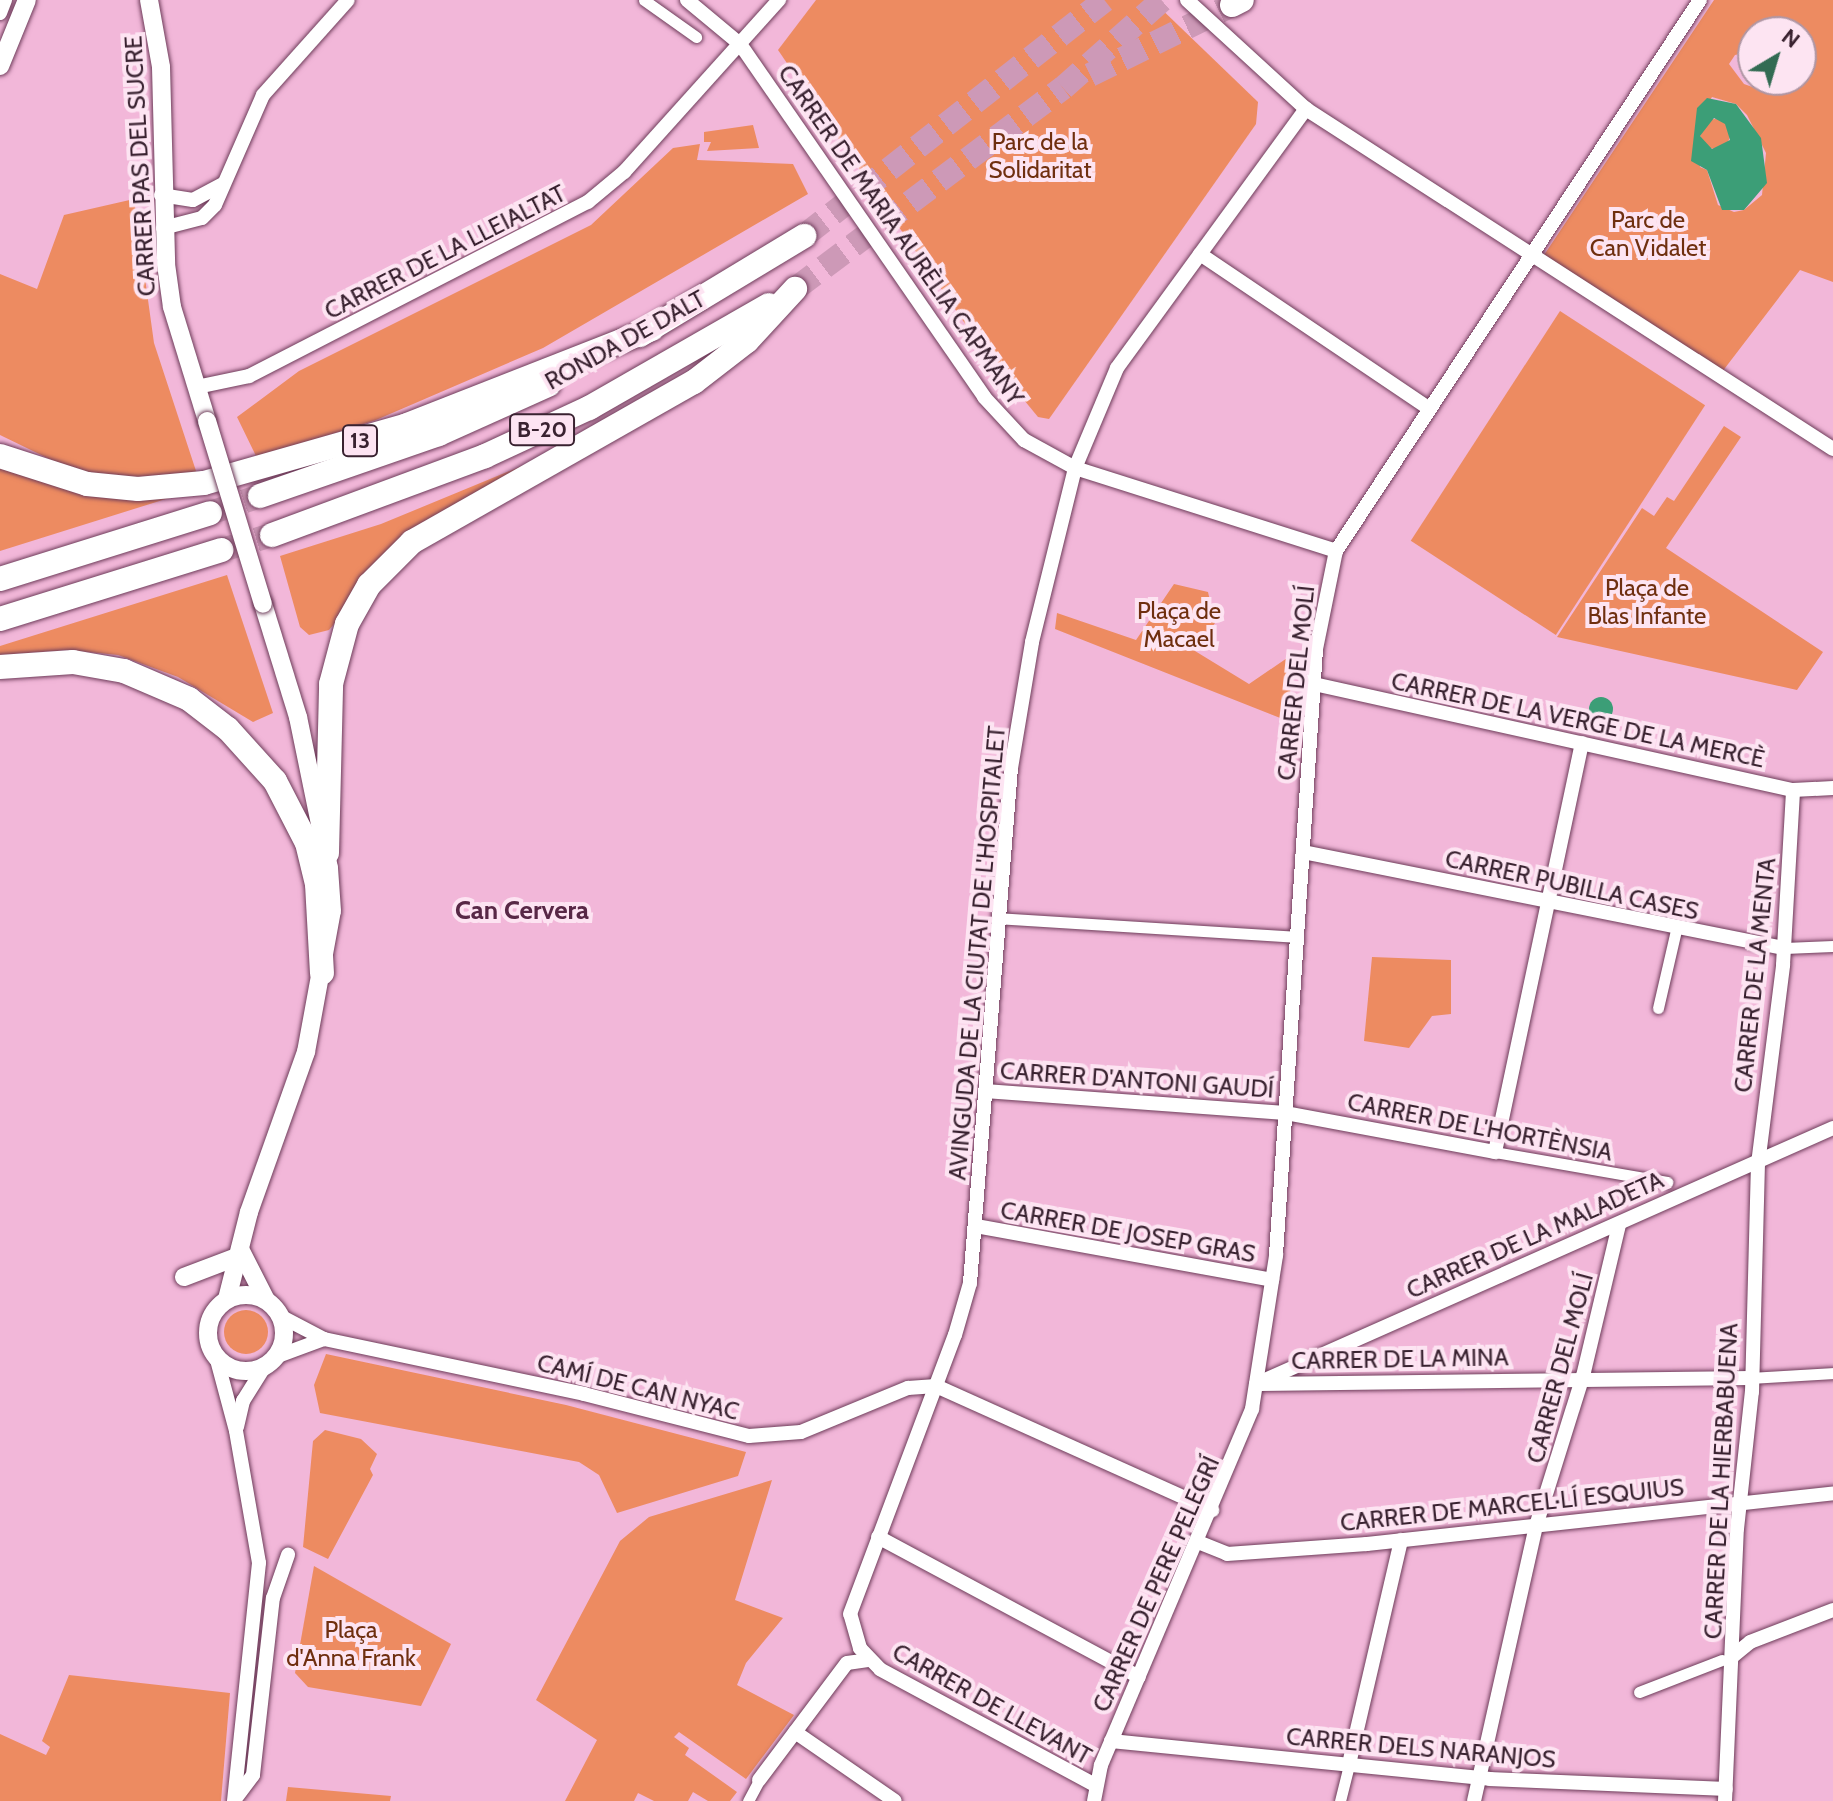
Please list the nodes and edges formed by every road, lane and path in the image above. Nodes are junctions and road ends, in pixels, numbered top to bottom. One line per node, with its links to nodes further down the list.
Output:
1 (5, 0): 11 (street)
2 (27, 0): 12 (street)
3 (37, 0): 12 (street)
4 (149, 0): 18 (street, CARRER PAS DEL SUCRE)
5 (348, 0): 17 (street)
6 (644, 0): 13 (street)
7 (687, 0): 14 (street, CARRER DE MARIA AURÈLIA CAPMANY)
8 (779, 0): 14 (street, CARRER DE LA LLEIALTAT)
9 (1187, 0): 16 (street)
10 (1700, 0): 22 (street, CARRER DEL MOLÍ)
11 (0, 13)
12 (19, 20): 15 (street)
13 (696, 37)
14 (740, 44): 24 (street, CARRER DE LA LLEIALTAT); 28 (street, CARRER DE MARIA AURÈLIA CAPMANY)
15 (0, 66)
16 (1306, 109): 21 (street, AVINGUDA DE LA CIUTAT DE L'HOSPITALET); 22 (street)
17 (223, 184): 18 (street); 19 (street)
18 (161, 195): 19 (street, CARRER PAS DEL SUCRE)
19 (163, 228): 24 (street, CARRER PAS DEL SUCRE)
20 (804, 236): 23 (highway, RONDA DE DALT / B-20)
21 (1200, 254): 25 (street); 28 (street, AVINGUDA DE LA CIUTAT DE L'HOSPITALET)
22 (1530, 254): 25 (street, CARRER DEL MOLÍ); 26 (street)
23 (652, 329): 27 (highway, 13); 29 (highway, RONDA DE DALT / B-20)
24 (197, 387): 42 (street, CARRER PAS DEL SUCRE, bridge)
25 (1427, 407): 33 (street, CARRER DEL MOLÍ)
26 (1833, 449)
27 (0, 456)
28 (1075, 468): 33 (street, CARRER DE MARIA AURÈLIA CAPMANY); 44 (street, AVINGUDA DE LA CIUTAT DE L'HOSPITALET)
29 (260, 496)
30 (210, 513): 34 (highway)
31 (272, 535): 42 (highway, RONDA DE DALT / B-20)
32 (222, 550): 35 (highway)
33 (1336, 551): 37 (street, CARRER DEL MOLÍ)
34 (0, 579)
35 (0, 619)
36 (0, 667): 49 (highway)
37 (1314, 684): 38 (street, CARRER DE LA VERGE DE LA MERCÈ); 41 (street, CARRER DEL MOLÍ)
38 (1582, 743): 40 (street, CARRER DE LA VERGE DE LA MERCÈ); 43 (street)
39 (1833, 788): 40 (street, CARRER DE LA VERGE DE LA MERCÈ)
40 (1793, 790): 48 (street, CARRER DE LA MENTA)
41 (1303, 852): 43 (street, CARRER PUBILLA CASES); 46 (street, CARRER DEL MOLÍ)
42 (327, 853): 49 (street, CARRER PAS DEL SUCRE)
43 (1548, 902): 45 (street, CARRER PUBILLA CASES); 54 (street)
44 (997, 918): 46 (street); 51 (street, AVINGUDA DE LA CIUTAT DE L'HOSPITALET)
45 (1676, 930): 48 (street, CARRER PUBILLA CASES); 50 (street)
46 (1297, 937): 52 (street, CARRER DEL MOLÍ)
47 (1833, 946): 48 (street, CARRER PUBILLA CASES)
48 (1784, 948): 55 (street, CARRER DE LA MENTA)
49 (322, 973): 59 (street, CARRER PAS DEL SUCRE)
50 (1658, 1008)
51 (985, 1091): 52 (street, CARRER D'ANTONI GAUDÍ); 58 (street, AVINGUDA DE LA CIUTAT DE L'HOSPITALET)
52 (1285, 1113): 54 (street, CARRER DE L'HORTÈNSIA); 61 (street, CARRER DEL MOLÍ)
53 (1833, 1128): 55 (street, CARRER DE LA MALADETA)
54 (1495, 1152): 56 (street, CARRER DE L'HORTÈNSIA)
55 (1758, 1164): 57 (street, CARRER DE LA MALADETA); 70 (street, CARRER DE LA HIERBABUENA)
56 (1667, 1182)
57 (1619, 1225): 69 (street, CARRER DEL MOLÍ); 71 (street, CARRER DE LA MALADETA)
58 (976, 1226): 61 (street, CARRER DE JOSEP GRAS); 72 (street, AVINGUDA DE LA CIUTAT DE L'HOSPITALET)
59 (237, 1254): 60 (street); 62 (street, CARRER PAS DEL SUCRE); 63 (street)
60 (184, 1277)
61 (1272, 1280): 71 (street, CARRER DEL MOLÍ)
62 (227, 1299): 63 (street); 66 (street)
63 (266, 1300): 64 (street)
64 (280, 1316): 65 (street, CAMÍ DE CAN NYAC); 67 (street)
65 (324, 1339): 67 (street); 72 (street, CAMÍ DE CAN NYAC)
66 (217, 1360): 67 (street); 73 (street)
67 (271, 1362): 73 (street)
68 (1833, 1373): 70 (street, CARRER DE LA MINA)
69 (1583, 1376): 70 (street, CARRER DE LA MINA); 71 (street, CARRER DE LA MINA); 77 (street, CARRER DEL MOLÍ)
70 (1751, 1378): 75 (street, CARRER DE LA HIERBABUENA)
71 (1256, 1384): 76 (street, CARRER DE PERE PELEGRÍ)
72 (936, 1386): 76 (street); 78 (street, AVINGUDA DE LA CIUTAT DE L'HOSPITALET)
73 (236, 1431): 81 (street)
74 (1833, 1493): 75 (street, CARRER DE MARCEL·LÍ ESQUIUS)
75 (1741, 1504): 77 (street, CARRER DE MARCEL·LÍ ESQUIUS); 85 (street, CARRER DE LA HIERBABUENA)
76 (1212, 1510): 80 (street, CARRER DE PERE PELEGRÍ)
77 (1536, 1526): 79 (street, CARRER DE MARCEL·LÍ ESQUIUS); 92 (street, CARRER DEL MOLÍ)
78 (878, 1537): 86 (street, AVINGUDA DE LA CIUTAT DE L'HOSPITALET); 87 (street)
79 (1401, 1540): 80 (street, CARRER DE MARCEL·LÍ ESQUIUS); 91 (street)
80 (1198, 1542): 87 (street, CARRER DE PERE PELEGRÍ)
81 (259, 1563): 82 (street); 83 (street)
82 (276, 1582): 83 (street); 96 (street)
83 (258, 1583): 96 (street)
84 (1833, 1610): 85 (street)
85 (1728, 1658): 88 (street); 95 (street, CARRER DE LA HIERBABUENA)
86 (868, 1660): 89 (street); 94 (street, CARRER DE LLEVANT)
87 (1139, 1677): 90 (street, CARRER DE PERE PELEGRÍ)
88 (1639, 1692)
89 (795, 1732): 93 (street); 98 (street)
90 (1111, 1741): 91 (street, CARRER DELS NARANJOS); 94 (street, CARRER DE PERE PELEGRÍ)
91 (1349, 1764): 92 (street, CARRER DELS NARANJOS); 100 (street)
92 (1480, 1777): 95 (street, CARRER DELS NARANJOS); 101 (street, CARRER DEL MOLÍ)
93 (759, 1780): 97 (street)
94 (1095, 1785): 99 (street, CARRER DE PERE PELEGRÍ)
95 (1726, 1795)
96 (234, 1800)
97 (748, 1801)
98 (895, 1801)
99 (1094, 1801)
100 (1340, 1801)
101 (1474, 1801)

